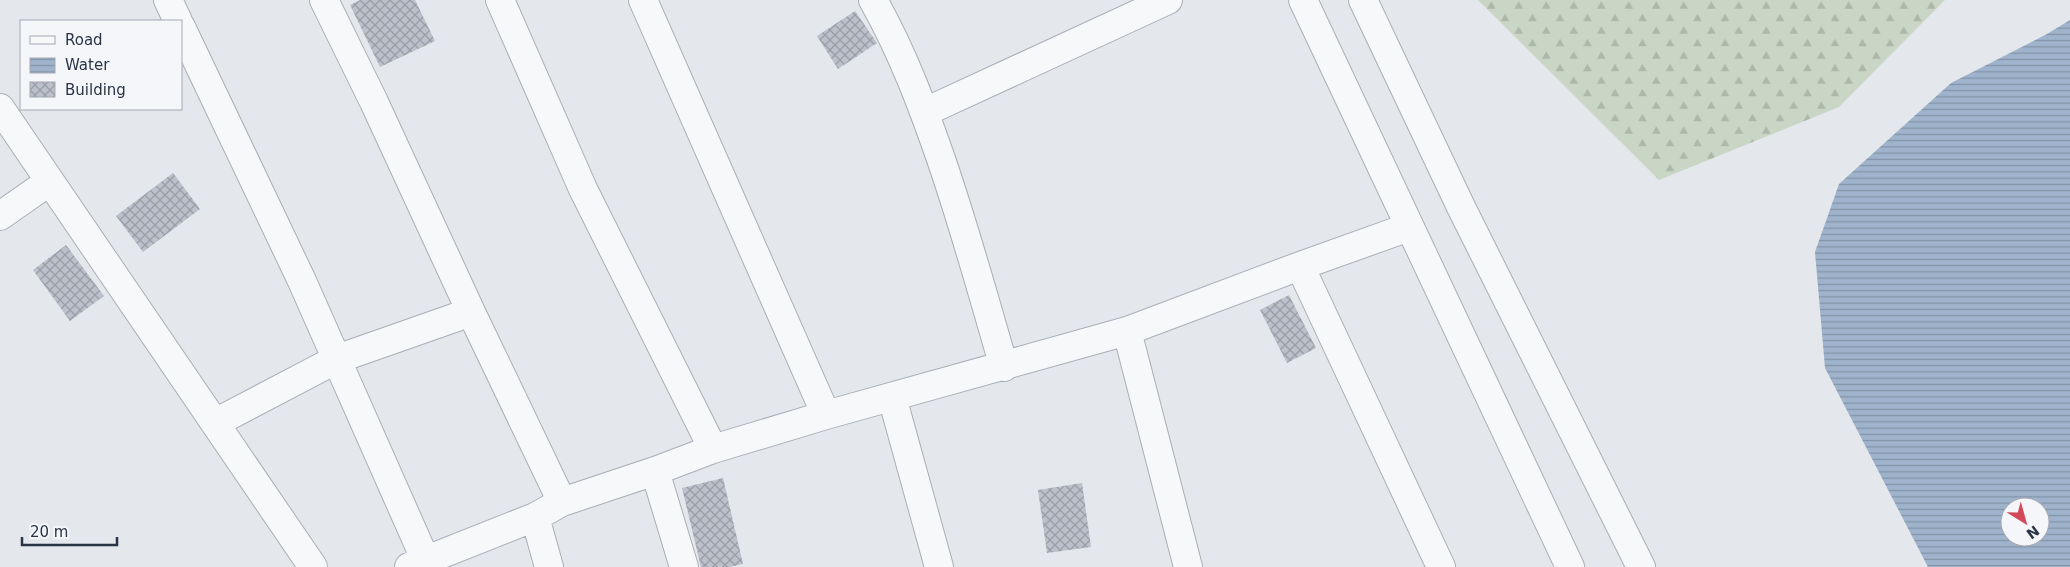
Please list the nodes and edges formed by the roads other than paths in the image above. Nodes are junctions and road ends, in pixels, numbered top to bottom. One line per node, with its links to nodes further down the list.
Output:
1 (168, 0): 9 (street)
2 (324, 0): 17 (street)
3 (500, 0): 24 (street)
4 (643, 0): 22 (street)
5 (1303, 0): 15 (street)
6 (1363, 0): 36 (street)
7 (882, 3): 12 (street)
8 (1154, 3): 12 (street)
9 (178, 20)
10 (182, 29): 19 (street)
11 (0, 108): 13 (street)
12 (925, 112): 20 (street)
13 (50, 181): 14 (street); 23 (street)
14 (0, 216)
15 (1410, 227): 16 (street); 35 (street)
16 (1300, 266): 18 (street); 34 (street)
17 (471, 312): 19 (street); 26 (street)
18 (1128, 332): 20 (street); 33 (street)
19 (337, 359): 23 (street); 28 (street)
20 (1004, 367): 21 (street)
21 (892, 397): 22 (street); 32 (street)
22 (826, 414): 24 (street)
23 (216, 423): 29 (street)
24 (713, 449): 25 (street)
25 (655, 471): 26 (street); 31 (street)
26 (562, 502): 27 (street)
27 (535, 517): 28 (street); 30 (street)
28 (418, 563)
29 (313, 567)
30 (549, 567)
31 (684, 567)
32 (939, 567)
33 (1188, 567)
34 (1441, 567)
35 (1570, 567)
36 (1641, 567)

